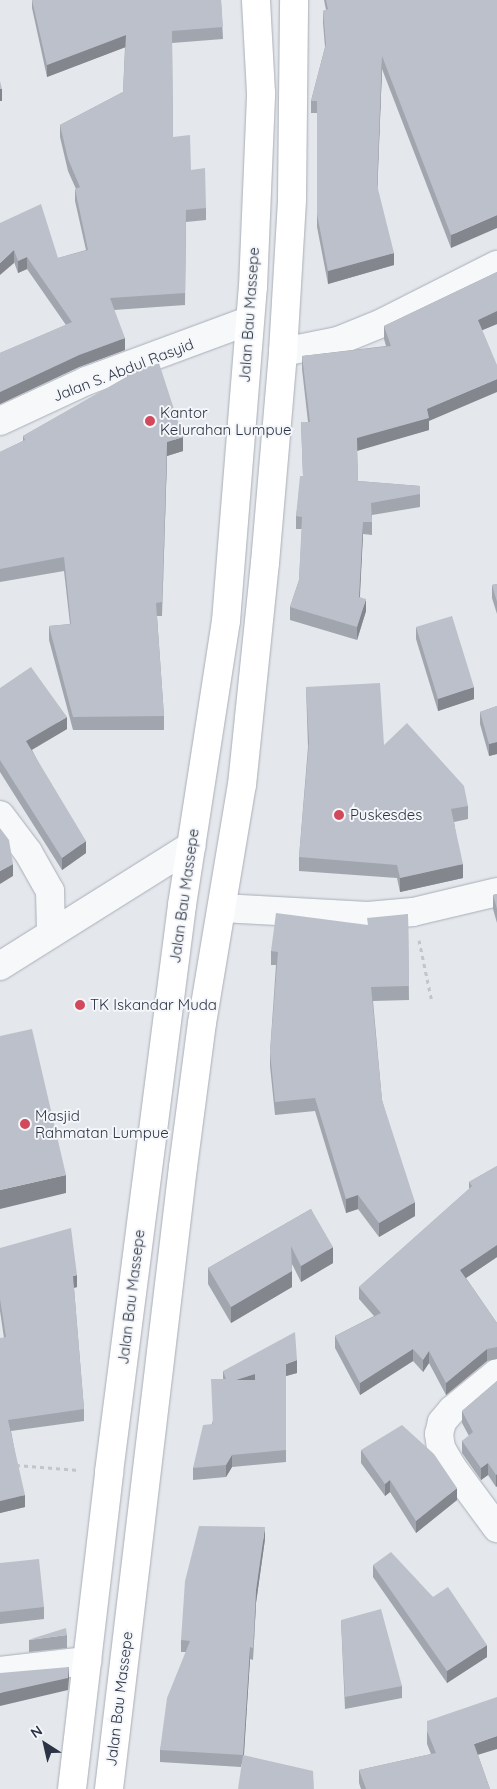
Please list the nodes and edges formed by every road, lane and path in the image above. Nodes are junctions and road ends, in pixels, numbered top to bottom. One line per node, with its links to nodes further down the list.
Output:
1 (256, 0): 4 (highway, Jalan Bau Massepe)
2 (294, 0): 5 (highway, Jalan Bau Massepe)
3 (497, 266): 5 (street)
4 (248, 321): 6 (street, Jalan S. Abdul Rasyid); 8 (highway, Jalan Bau Massepe)
5 (283, 352): 10 (highway, Jalan Bau Massepe)
6 (0, 421)
7 (0, 815): 12 (street)
8 (191, 846): 12 (street); 17 (highway, Jalan Bau Massepe)
9 (497, 892): 11 (street)
10 (222, 908): 11 (street); 22 (highway, Jalan Bau Massepe)
11 (413, 912): 14 (path)
12 (51, 933): 13 (street)
13 (0, 966)
14 (432, 1002)
15 (497, 1373): 18 (street)
16 (10, 1464): 17 (path)
17 (109, 1472): 19 (highway, Jalan Bau Massepe)
18 (497, 1528)
19 (86, 1660): 20 (street); 21 (highway, Jalan Bau Massepe)
20 (0, 1671)
21 (72, 1789)
22 (109, 1789)

